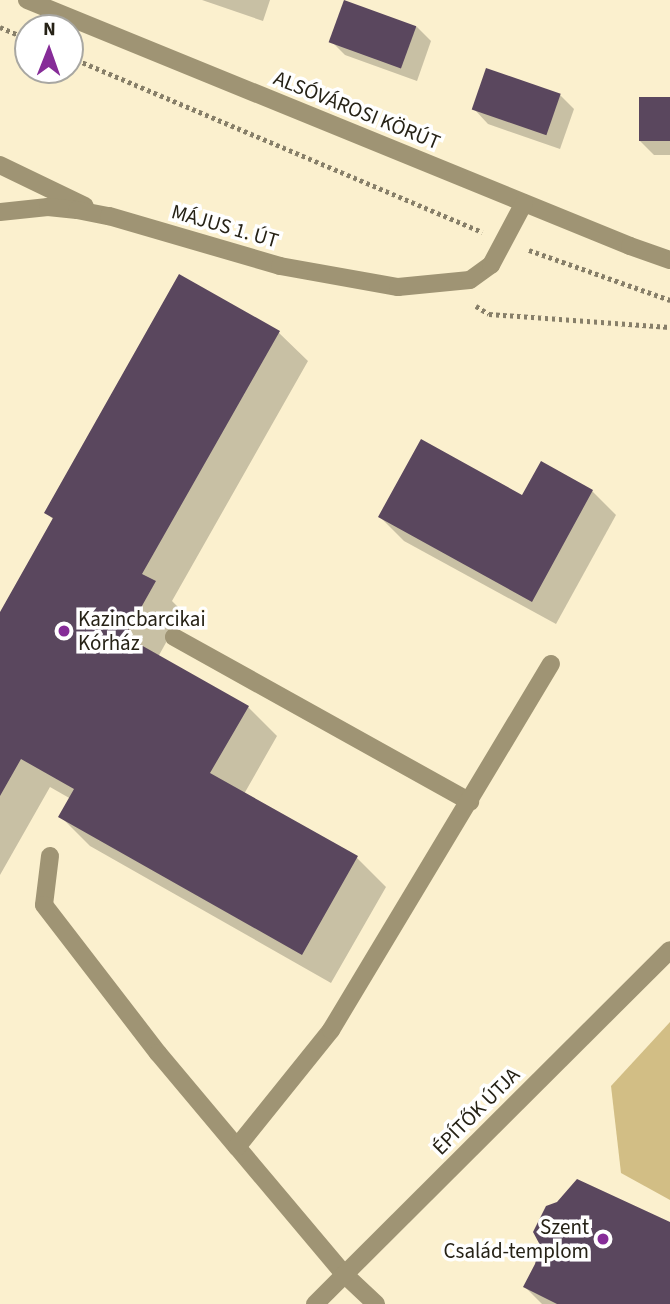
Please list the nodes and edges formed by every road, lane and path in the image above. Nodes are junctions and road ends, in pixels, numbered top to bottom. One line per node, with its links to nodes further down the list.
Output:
1 (27, 0): 4 (street, ALSÓVÁROSI KÖRÚT)
2 (84, 63): 7 (path)
3 (0, 165): 6 (street)
4 (524, 203): 7 (street, MÁJUS 1. ÚT); 8 (street, ALSÓVÁROSI KÖRÚT)
5 (0, 212): 6 (street, MÁJUS 1. ÚT)
6 (109, 216): 9 (street, MÁJUS 1. ÚT)
7 (506, 242): 9 (street, MÁJUS 1. ÚT); 10 (path)
8 (670, 260)
9 (438, 286): 11 (path)
10 (670, 300)
11 (670, 327)
12 (174, 637): 14 (street)
13 (551, 664): 14 (street)
14 (470, 802): 17 (street)
15 (50, 856): 17 (street)
16 (670, 950): 18 (street, ÉPÍTŐK ÚTJA)
17 (237, 1147): 18 (street)
18 (344, 1275): 19 (street, ÉPÍTŐK ÚTJA); 20 (street)
19 (315, 1304)
20 (376, 1304)

